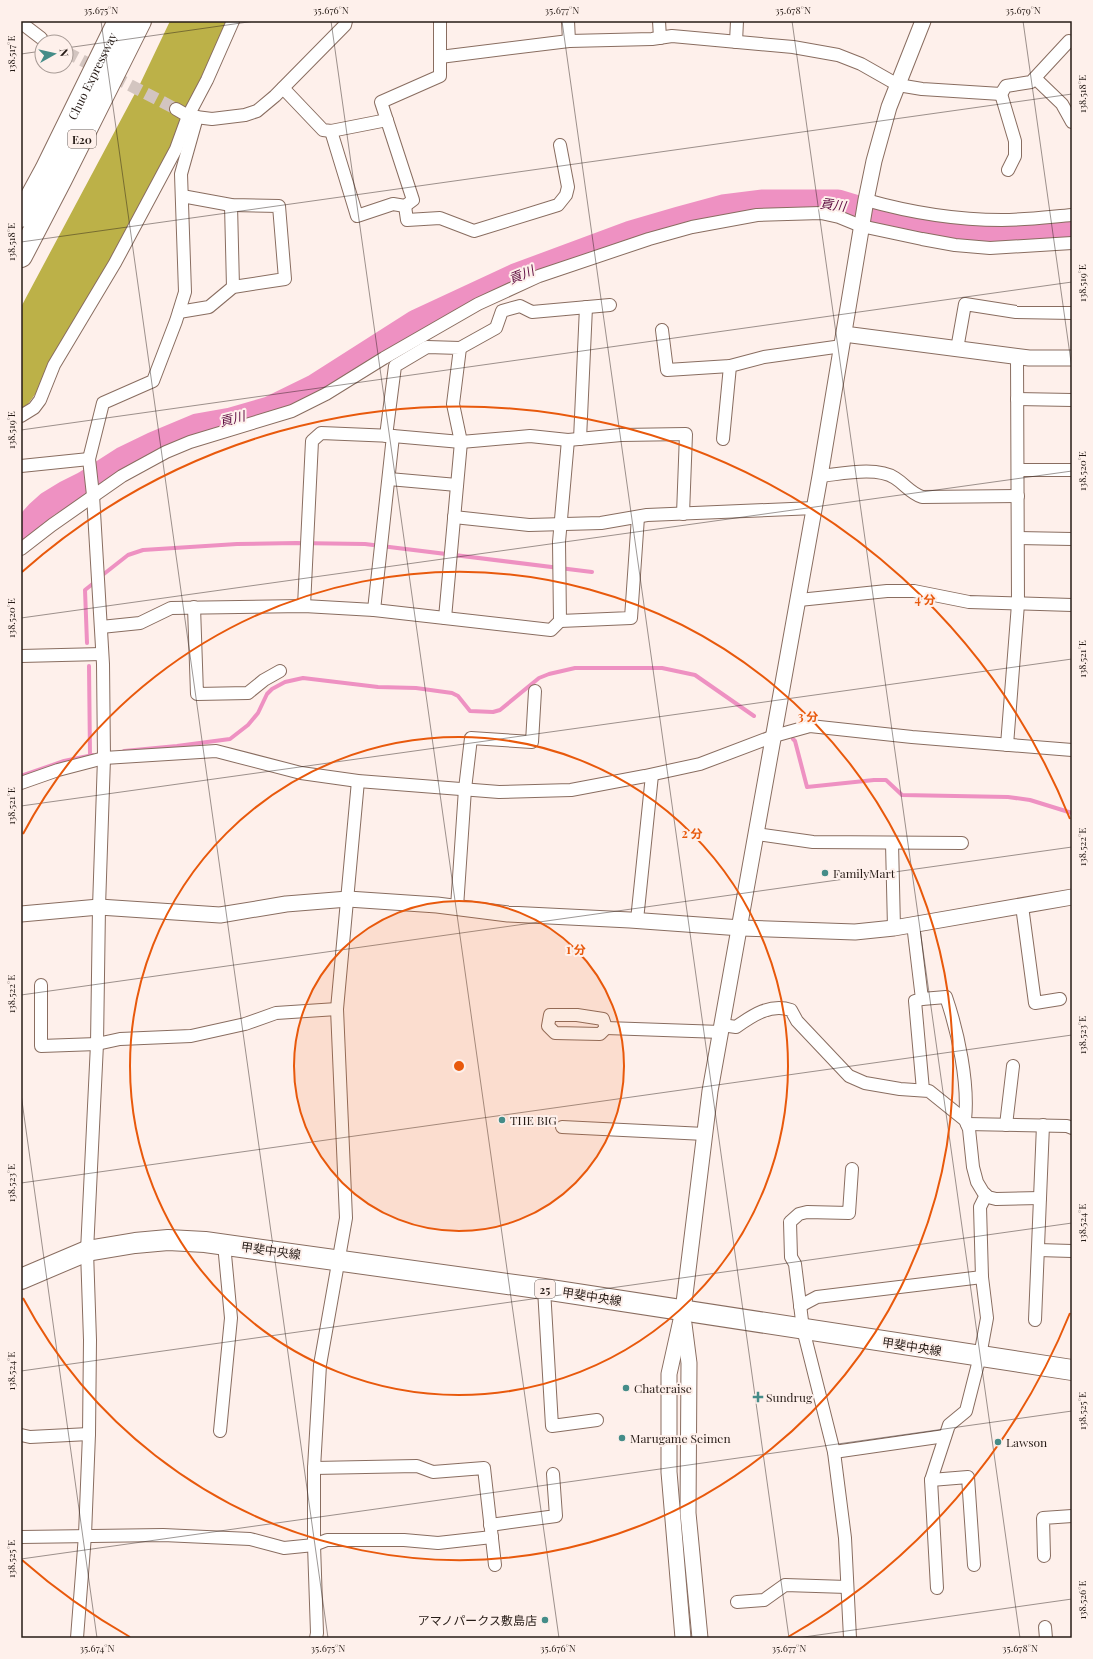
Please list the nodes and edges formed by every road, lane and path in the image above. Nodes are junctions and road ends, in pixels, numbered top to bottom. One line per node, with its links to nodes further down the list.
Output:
1 (119, 21): 33 (highway, Chuo Expressway / E20)
2 (140, 21): 36 (highway, Chuo Expressway / E20)
3 (234, 21): 22 (street)
4 (346, 21): 19 (street)
5 (440, 21): 16 (street)
6 (568, 21): 13 (street)
7 (659, 21): 12 (street)
8 (737, 21): 15 (street)
9 (923, 21): 18 (street)
10 (24, 26): 11 (street)
11 (35, 34)
12 (660, 38): 13 (street); 15 (street)
13 (569, 41): 16 (street)
14 (1069, 41): 17 (street)
15 (736, 42): 18 (street)
16 (440, 57): 23 (street)
17 (1035, 78): 20 (street); 24 (street)
18 (898, 85): 20 (street); 29 (street)
19 (283, 88): 22 (street); 25 (street)
20 (1001, 94): 27 (street)
21 (176, 109): 22 (street)
22 (192, 116): 28 (street); 51 (street)
23 (387, 120): 25 (street); 31 (street)
24 (1072, 122)
25 (331, 131): 31 (street)
26 (560, 145): 31 (street)
27 (1008, 170)
28 (182, 196): 30 (street); 40 (street)
29 (866, 200): 32 (street); 34 (street)
30 (231, 205): 37 (street); 37 (street)
31 (405, 206)
32 (1072, 214)
33 (21, 216)
34 (862, 224): 35 (street); 43 (street); 63 (street)
35 (1072, 243)
36 (21, 256)
37 (233, 287): 40 (street)
38 (610, 305): 39 (street)
39 (586, 307): 44 (street); 53 (street)
40 (179, 312): 56 (street)
41 (1072, 314): 45 (street)
42 (662, 330): 48 (street)
43 (843, 340): 45 (street); 48 (street); 60 (street)
44 (460, 348): 52 (street); 55 (street)
45 (957, 349): 46 (street)
46 (1017, 357): 47 (street); 49 (street)
47 (1072, 358)
48 (730, 366): 54 (street)
49 (1018, 399): 50 (street); 58 (street)
50 (1072, 400)
51 (21, 416)
52 (390, 436): 55 (street); 61 (street); 76 (street)
53 (574, 439): 55 (street); 66 (street); 69 (street)
54 (723, 439)
55 (461, 442): 62 (street)
56 (89, 459): 57 (street); 63 (street)
57 (21, 466)
58 (1018, 470): 59 (street); 64 (street)
59 (1072, 470)
60 (820, 476): 64 (street); 65 (street)
61 (389, 479): 62 (street); 78 (street)
62 (457, 485): 67 (street)
63 (93, 496): 72 (street); 81 (street)
64 (1018, 496): 70 (street)
65 (814, 508): 66 (street); 73 (street)
66 (683, 514): 68 (street)
67 (454, 517): 69 (street); 79 (street)
68 (638, 517): 69 (street); 80 (street)
69 (560, 524): 80 (street)
70 (1018, 538): 71 (street); 74 (street)
71 (1072, 539)
72 (21, 549)
73 (799, 600): 74 (street); 86 (street)
74 (1018, 604): 75 (street); 87 (street)
75 (1072, 605)
76 (304, 606): 77 (street); 78 (street)
77 (194, 608): 81 (street); 84 (street)
78 (374, 610): 79 (street)
79 (444, 618): 80 (street)
80 (560, 621)
81 (101, 627): 82 (street)
82 (102, 654): 83 (street); 89 (street)
83 (21, 656)
84 (280, 671)
85 (535, 691): 93 (street)
86 (774, 736): 87 (street); 90 (street); 94 (street)
87 (1007, 745): 88 (street)
88 (1072, 750)
89 (104, 758): 91 (street); 92 (street); 101 (street)
90 (652, 775): 93 (street); 103 (street)
91 (358, 781): 93 (street); 98 (street)
92 (21, 783)
93 (465, 789): 100 (street)
94 (757, 834): 95 (street); 105 (street)
95 (892, 843): 96 (street); 106 (street)
96 (962, 843)
97 (1072, 897): 99 (street)
98 (348, 899): 100 (street); 101 (street); 110 (street)
99 (1022, 906): 104 (street); 109 (street)
100 (457, 907): 103 (street)
101 (99, 908): 102 (street); 113 (street)
102 (21, 914)
103 (637, 920): 105 (street)
104 (913, 924): 106 (street); 108 (street)
105 (741, 928): 106 (street); 112 (street)
106 (894, 928)
107 (41, 985): 113 (street)
108 (922, 999): 115 (street); 116 (street)
109 (1060, 999)
110 (337, 1009): 113 (street); 129 (street)
111 (606, 1028): 112 (street)
112 (721, 1029): 115 (street); 121 (street)
113 (97, 1044): 127 (street)
114 (1013, 1066): 117 (street)
115 (923, 1090): 116 (street)
116 (966, 1122): 117 (street); 123 (street)
117 (1006, 1125): 118 (street)
118 (1043, 1125): 120 (street); 124 (street)
119 (562, 1127): 121 (street)
120 (1072, 1128)
121 (705, 1134): 134 (street)
122 (852, 1169): 133 (street)
123 (986, 1195): 124 (street); 130 (street)
124 (1040, 1198): 126 (street)
125 (224, 1244): 127 (main road, 甲斐中央線 / 25); 129 (main road, 甲斐中央線 / 25); 140 (street)
126 (1038, 1250): 128 (street); 135 (street)
127 (87, 1251): 131 (main road, 甲斐中央線 / 25); 141 (street)
128 (1072, 1252)
129 (339, 1260): 132 (main road, 甲斐中央線 / 25); 145 (street)
130 (982, 1277): 133 (street); 137 (street)
131 (21, 1279)
132 (544, 1289): 134 (main road, 甲斐中央線 / 25); 139 (street)
133 (800, 1306): 136 (street)
134 (683, 1311): 136 (main road, 甲斐中央線 / 25); 162 (street); 163 (street)
135 (1035, 1320)
136 (803, 1329): 137 (main road, 甲斐中央線 / 25); 144 (street)
137 (980, 1356): 138 (main road, 甲斐中央線 / 25); 143 (street)
138 (1072, 1370)
139 (597, 1420)
140 (220, 1431)
141 (89, 1434): 142 (street); 150 (street)
142 (21, 1435)
143 (945, 1436): 144 (street); 147 (street)
144 (834, 1452): 157 (street)
145 (314, 1468): 149 (street); 153 (street)
146 (553, 1474): 149 (street)
147 (931, 1480): 156 (street); 158 (street)
148 (1072, 1516): 154 (street)
149 (490, 1525): 152 (street)
150 (85, 1535): 151 (street); 153 (street); 160 (street)
151 (21, 1537)
152 (492, 1537): 153 (street); 155 (street)
153 (314, 1546): 161 (street)
154 (1044, 1556)
155 (495, 1565)
156 (974, 1565)
157 (847, 1587): 159 (street); 164 (street)
158 (937, 1588)
159 (737, 1602)
160 (77, 1638)
161 (316, 1638)
162 (683, 1638)
163 (700, 1638)
164 (850, 1638)

